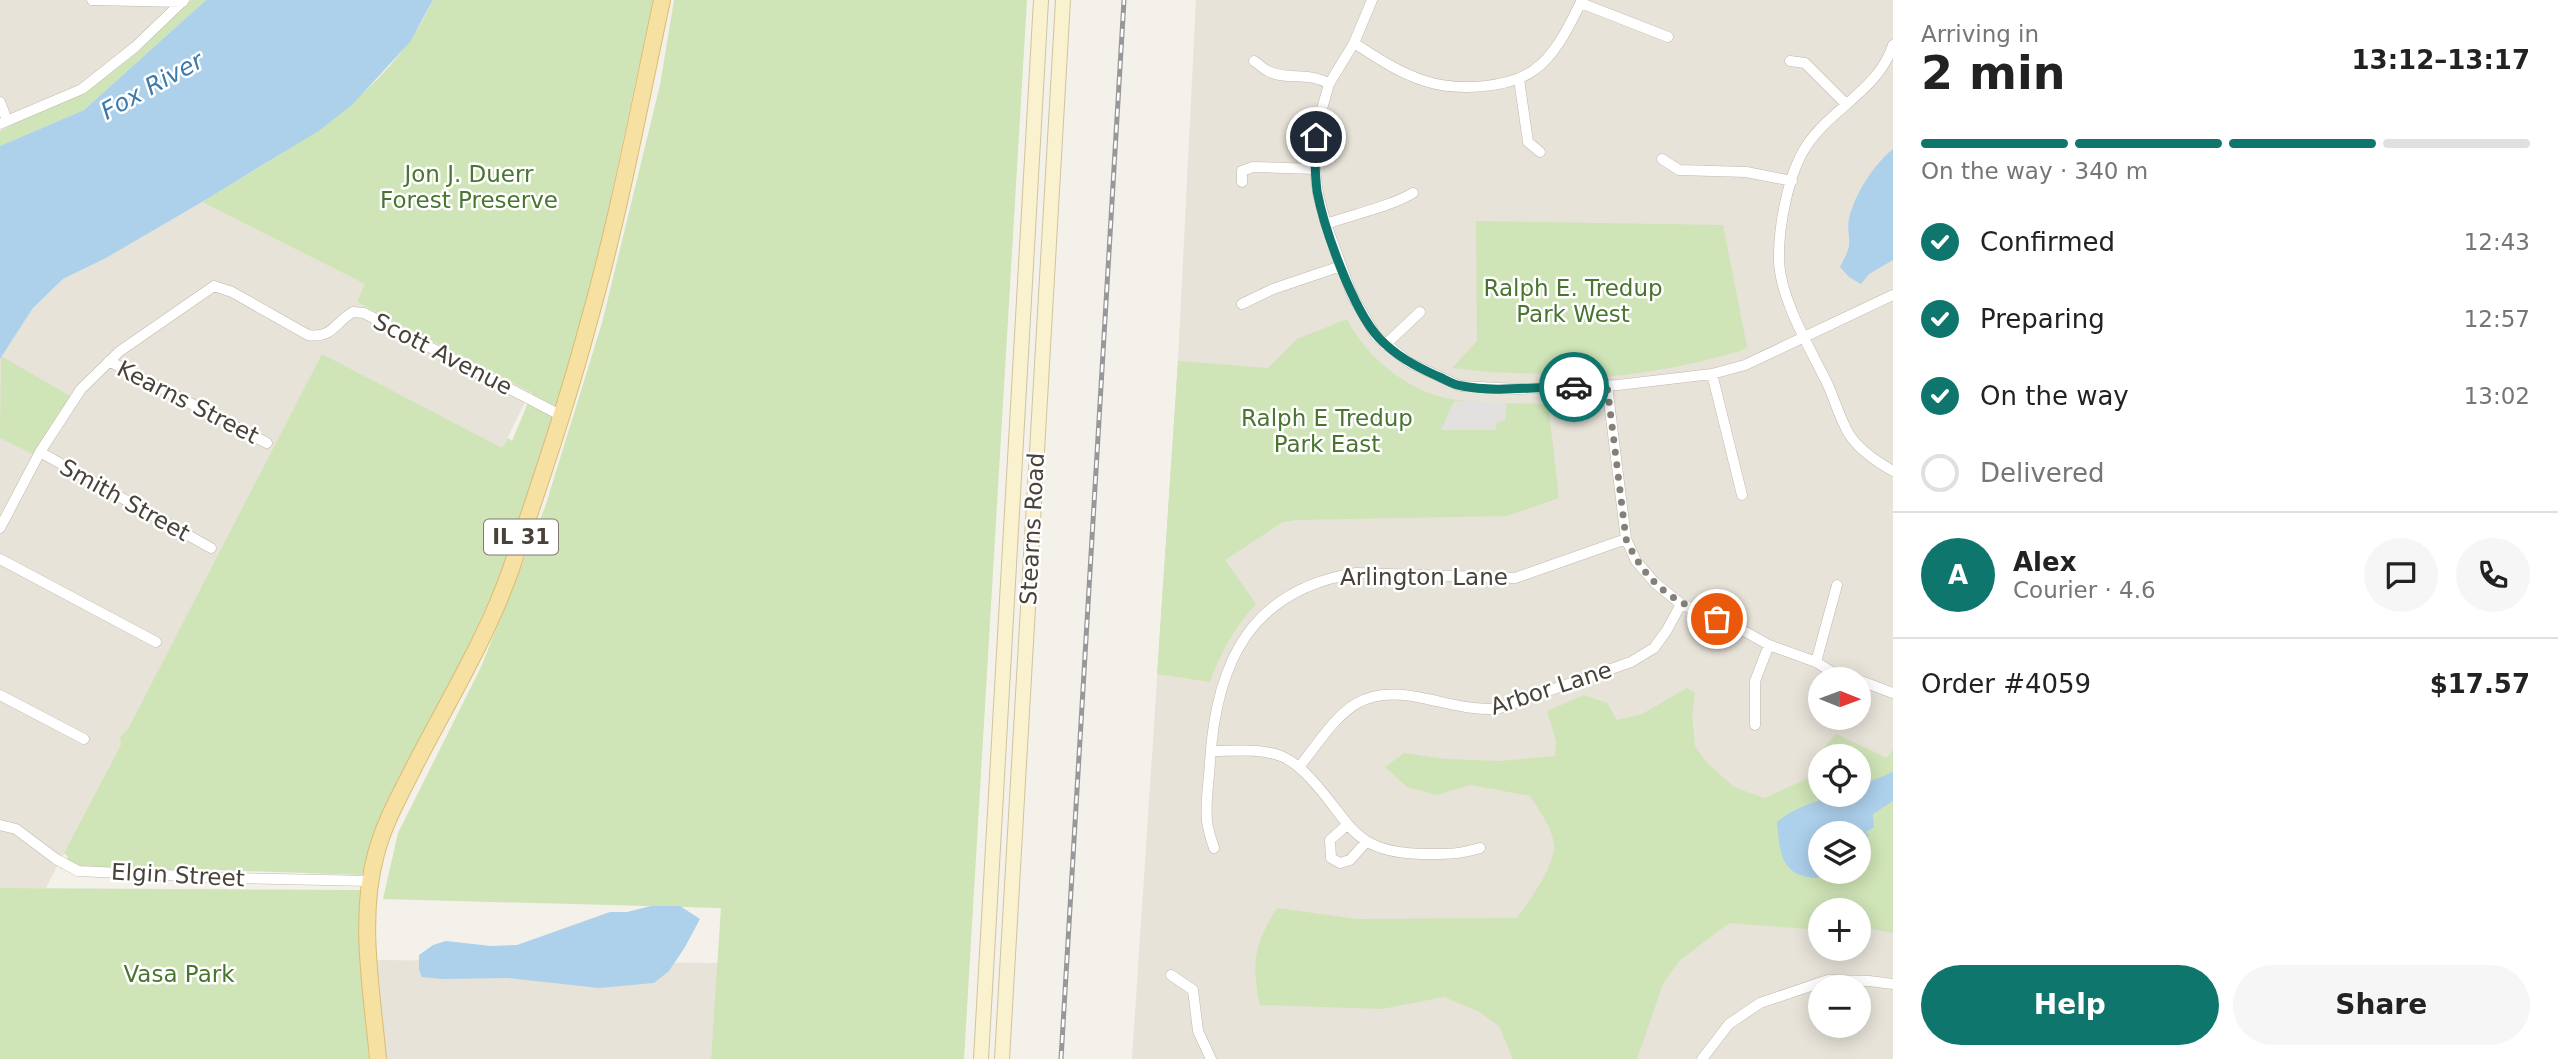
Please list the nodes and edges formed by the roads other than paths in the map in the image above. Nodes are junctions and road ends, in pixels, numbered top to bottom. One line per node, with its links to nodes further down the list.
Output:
1 (92, 0): 6 (street)
2 (662, 0): 34 (main road, IL 31)
3 (1041, 0): 65 (main road, Stearns Road)
4 (1063, 0): 66 (main road, Stearns Road)
5 (1372, 0): 9 (street)
6 (183, 1): 17 (street)
7 (1582, 1): 8 (street); 13 (street)
8 (1668, 37)
9 (1354, 43): 13 (street); 14 (street)
10 (1893, 45): 16 (street)
11 (1254, 61): 14 (street)
12 (1790, 61): 16 (street)
13 (1519, 79): 18 (street)
14 (1329, 85): 20 (street)
15 (0, 102): 17 (street)
16 (1846, 104): 21 (street)
17 (3, 122)
18 (1540, 152)
19 (1662, 159): 21 (street)
20 (1315, 169): 22 (street); 24 (street)
21 (1792, 181): 29 (street)
22 (1242, 182)
23 (1413, 193): 24 (street)
24 (1326, 224): 25 (street)
25 (1341, 266): 27 (street); 30 (street)
26 (1893, 296): 29 (street)
27 (1242, 304)
28 (1420, 312): 30 (street)
29 (1804, 337): 32 (street); 37 (street)
30 (1385, 345): 33 (street)
31 (109, 361): 34 (street, Scott Avenue); 35 (street, Kearns Street); 36 (street)
32 (1712, 374): 33 (street); 38 (street)
33 (1607, 385): 40 (street)
34 (562, 415): 61 (main road, IL 31)
35 (267, 443)
36 (40, 452): 39 (street); 41 (street, Smith Street)
37 (1893, 471)
38 (1742, 495)
39 (0, 528)
40 (1626, 539): 44 (street); 54 (street, Arlington Lane)
41 (211, 548)
42 (0, 559): 45 (street)
43 (1837, 585): 47 (street)
44 (1681, 604): 46 (street); 55 (street, Arbor Lane)
45 (156, 642)
46 (1769, 645): 47 (street); 52 (street)
47 (1816, 662): 48 (street)
48 (1824, 667)
49 (1871, 684): 50 (street)
50 (1893, 693)
51 (0, 695): 53 (street)
52 (1755, 725)
53 (84, 739)
54 (1211, 751): 55 (street); 59 (street, Arlington Lane)
55 (1300, 766): 57 (street)
56 (0, 825): 61 (street, Elgin Street)
57 (1347, 825): 58 (street); 58 (street)
58 (1366, 842): 60 (street)
59 (1213, 848)
60 (1480, 848)
61 (370, 881): 64 (main road, IL 31)
62 (1171, 975): 67 (street)
63 (1893, 984): 68 (street)
64 (378, 1059)
65 (981, 1059)
66 (1002, 1059)
67 (1211, 1059)
68 (1702, 1059)

